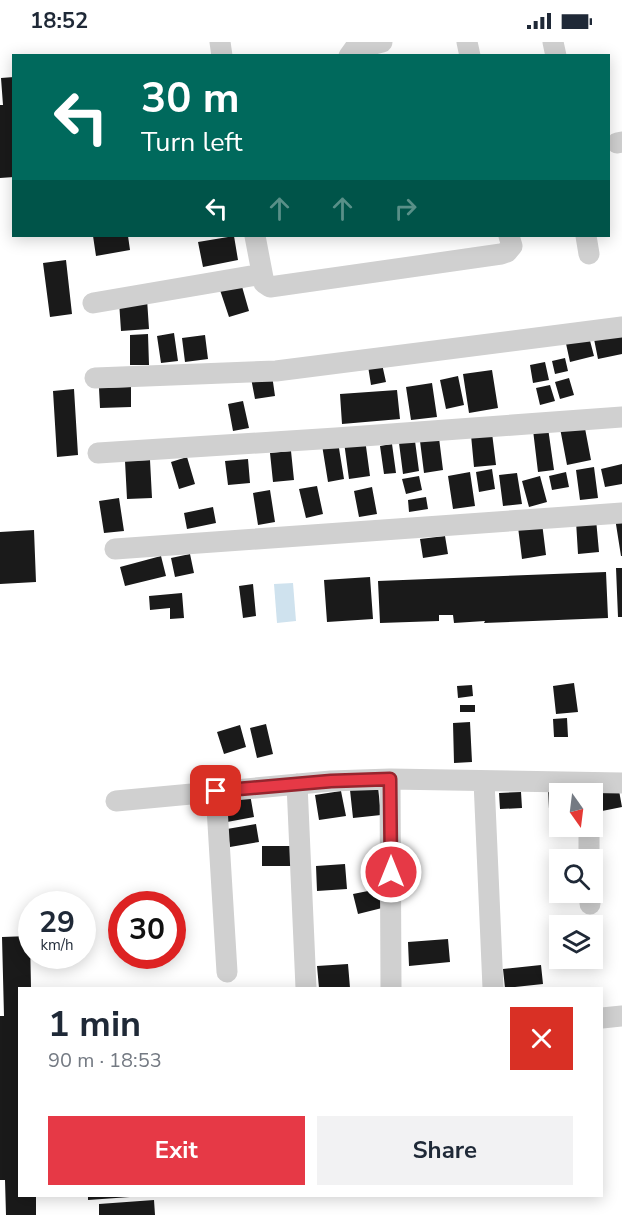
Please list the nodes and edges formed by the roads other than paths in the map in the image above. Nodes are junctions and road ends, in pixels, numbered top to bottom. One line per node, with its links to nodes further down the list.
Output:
1 (382, 42): 2 (street)
2 (350, 54)
3 (255, 237): 5 (street)
4 (510, 237): 5 (street)
5 (262, 274): 6 (street)
6 (93, 303)
7 (622, 327): 8 (street)
8 (95, 378)
9 (622, 417): 10 (street)
10 (98, 453)
11 (622, 513): 12 (street)
12 (115, 549)
13 (390, 779): 14 (street); 16 (street); 23 (street)
14 (484, 781): 17 (street); 24 (street)
15 (622, 783): 18 (street)
16 (297, 784): 19 (street); 22 (street)
17 (549, 785)
18 (603, 786)
19 (216, 791): 20 (street); 21 (street)
20 (116, 801)
21 (227, 972)
22 (306, 987)
23 (391, 987)
24 (493, 987)
25 (622, 1016): 26 (street)
26 (603, 1018)

